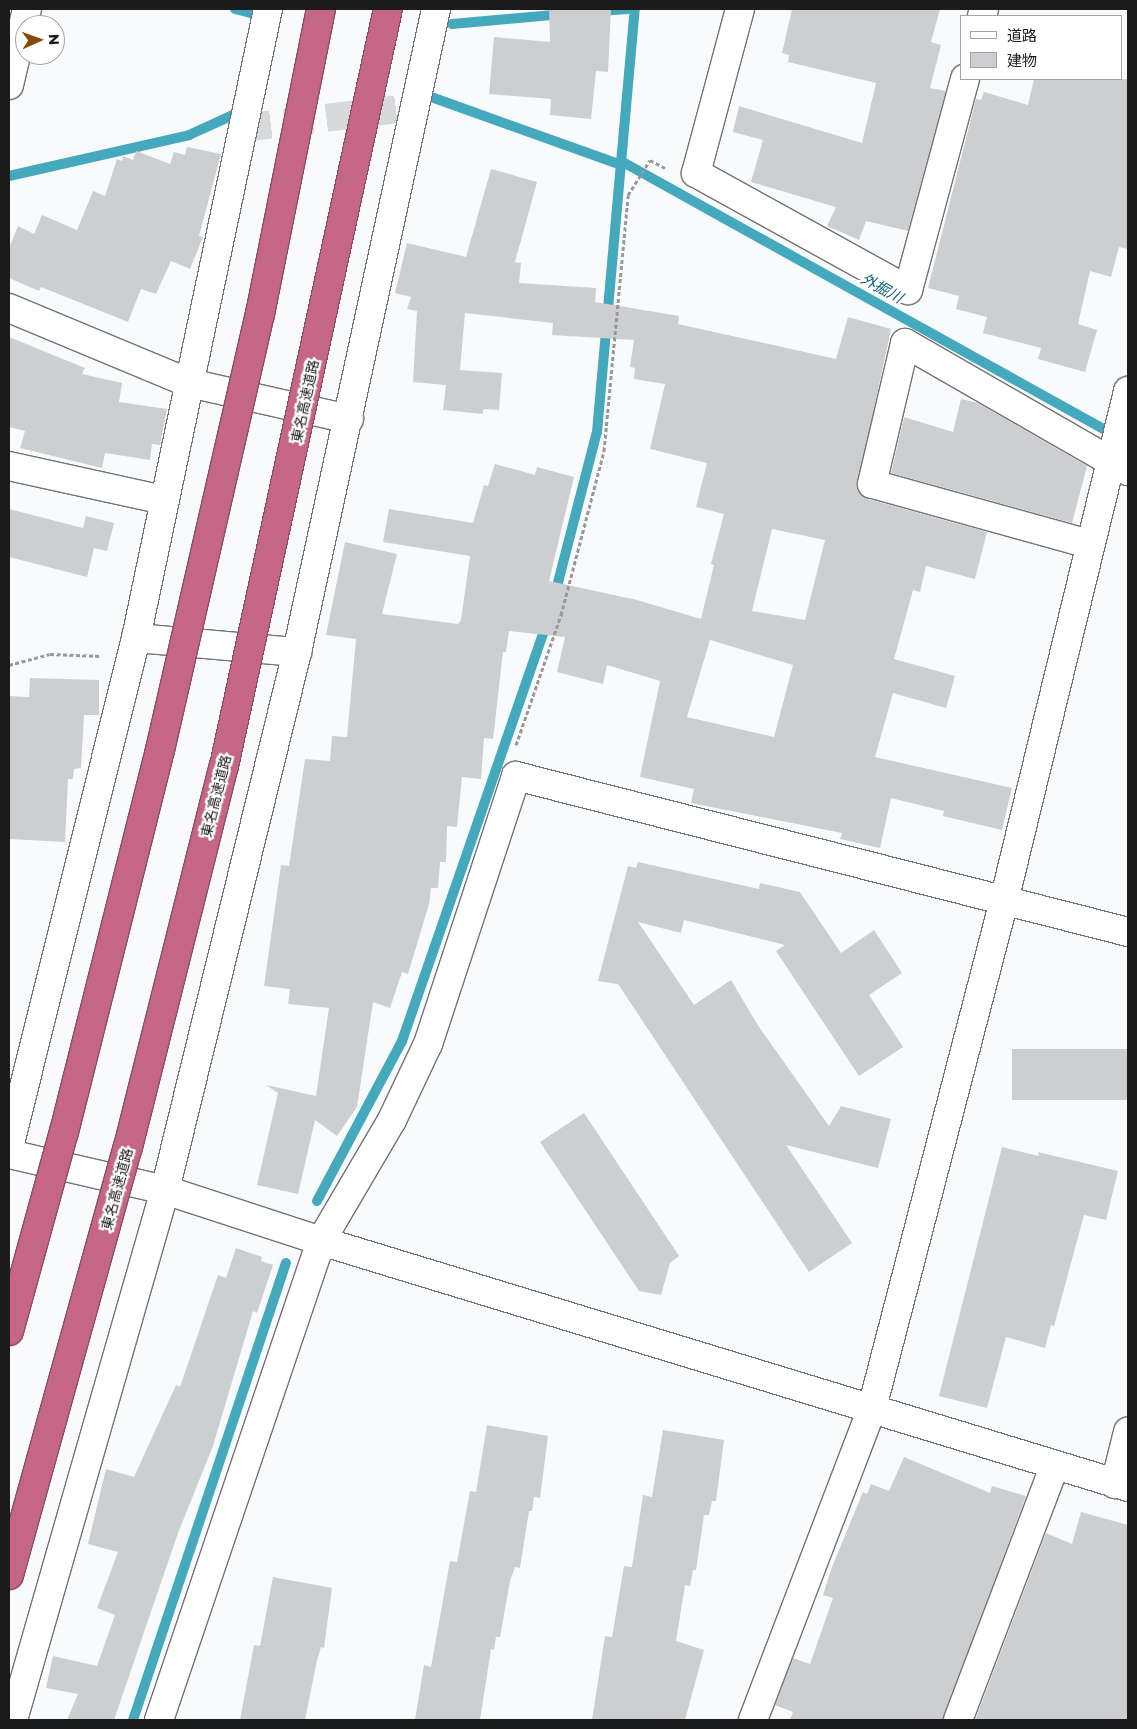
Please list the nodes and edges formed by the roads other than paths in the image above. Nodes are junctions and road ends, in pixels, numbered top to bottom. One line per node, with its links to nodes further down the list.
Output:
1 (27, 9): 8 (street)
2 (268, 9): 10 (street)
3 (321, 9): 26 (highway, bridge)
4 (388, 9): 31 (highway, 東名高速道路, bridge)
5 (436, 9): 12 (street)
6 (740, 9): 7 (street)
7 (965, 80)
8 (9, 86)
9 (9, 308): 10 (street)
10 (189, 383): 12 (street); 16 (street)
11 (1128, 390): 13 (street)
12 (348, 419): 19 (street)
13 (1124, 422): 15 (street)
14 (9, 466): 16 (street)
15 (1119, 466): 17 (street); 17 (street)
16 (164, 500): 18 (street)
17 (1089, 544): 20 (street)
18 (133, 647): 19 (street); 22 (street)
19 (296, 652): 24 (street)
20 (1004, 901): 21 (street); 25 (street); 27 (street)
21 (1128, 932)
22 (9, 1147)
23 (9, 1154): 24 (street)
24 (165, 1190): 25 (street); 32 (street)
25 (320, 1241): 27 (street); 33 (street)
26 (9, 1331)
27 (872, 1408): 29 (street); 34 (street)
28 (1128, 1432): 30 (street)
29 (1055, 1466): 30 (street); 35 (street)
30 (1122, 1485)
31 (9, 1575)
32 (13, 1720)
33 (159, 1720)
34 (753, 1720)
35 (958, 1720)

